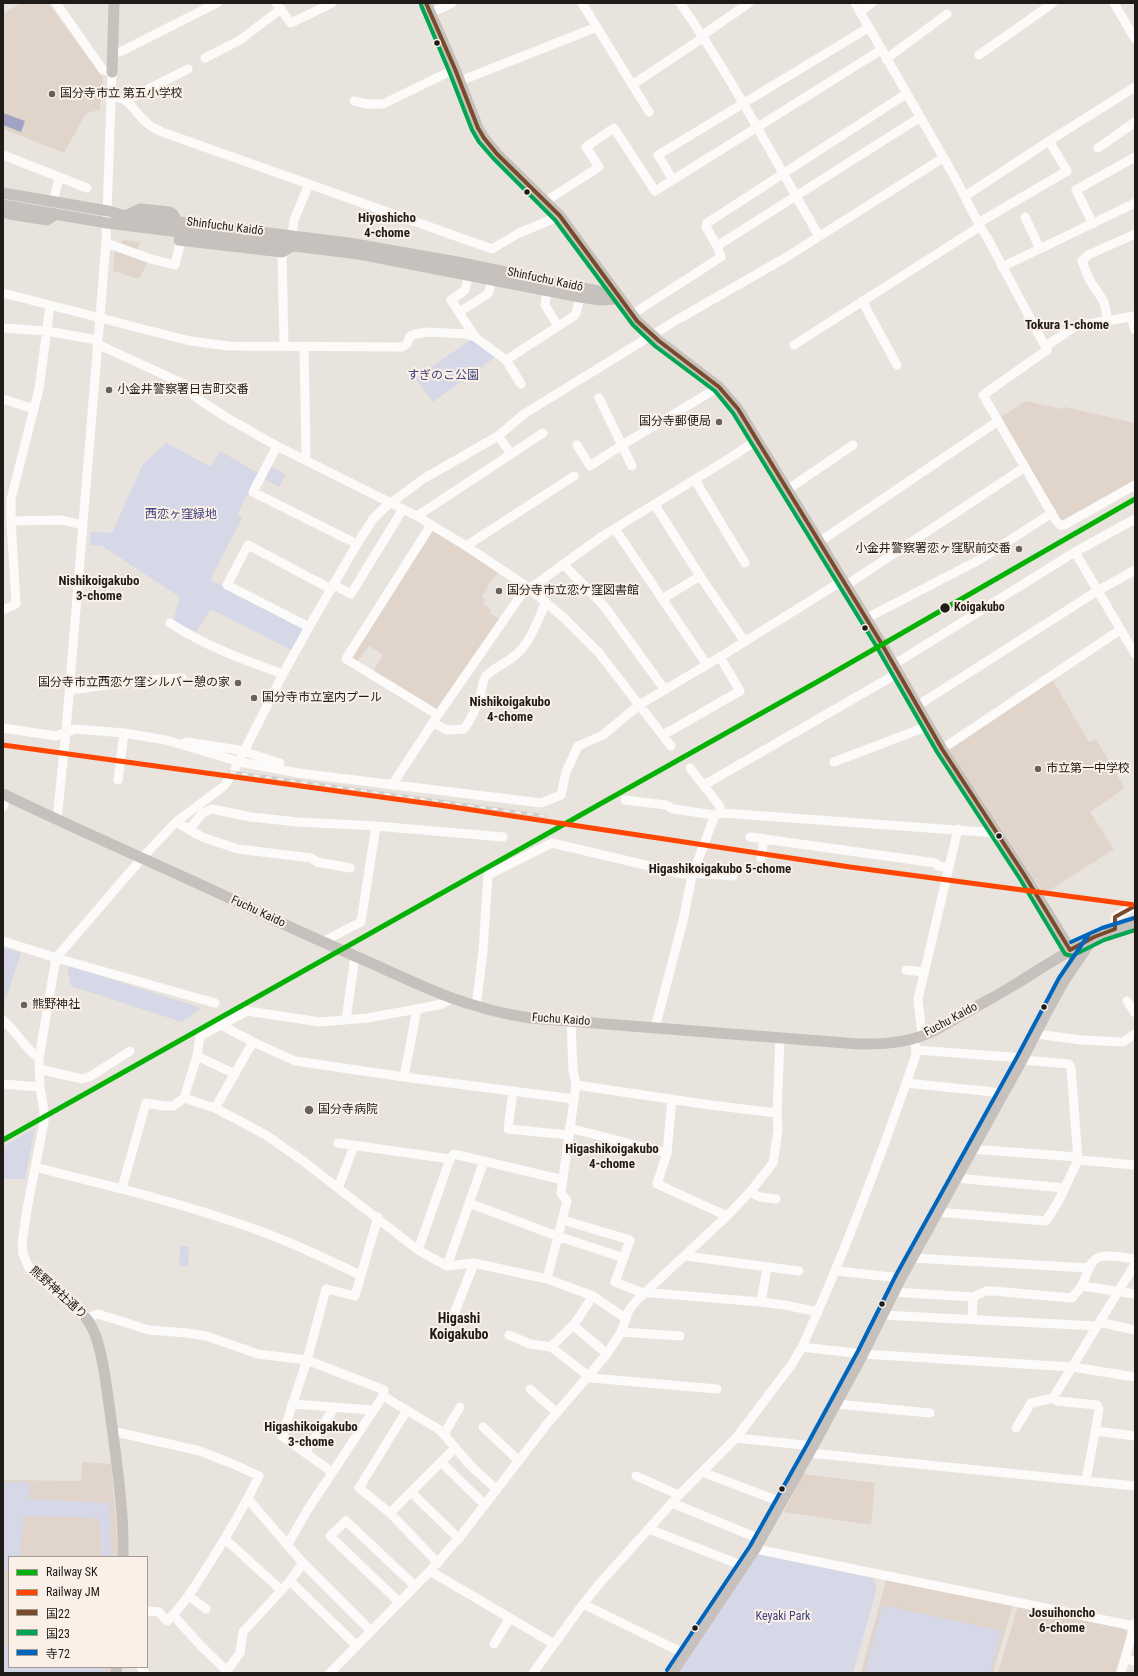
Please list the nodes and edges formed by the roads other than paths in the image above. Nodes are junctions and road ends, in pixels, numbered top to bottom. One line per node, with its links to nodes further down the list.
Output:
1 (56, 3): 28 (street)
2 (114, 3): 22 (main road)
3 (217, 3): 22 (street)
4 (332, 3): 13 (street)
5 (452, 3): 14 (street)
6 (583, 3): 17 (street)
7 (680, 3): 19 (street)
8 (749, 3): 19 (street)
9 (855, 3): 15 (street)
10 (872, 3): 15 (street)
11 (1052, 3): 23 (street)
12 (1114, 3): 20 (street)
13 (279, 6): 24 (street)
14 (428, 8): 27 (main road)
15 (860, 12): 18 (street)
16 (947, 14): 25 (street)
17 (597, 27): 29 (street); 30 (street)
18 (868, 28): 21 (street); 36 (street)
19 (703, 36): 30 (street); 36 (street)
20 (1135, 39)
21 (881, 50): 25 (street); 40 (street)
22 (113, 53): 28 (main road)
23 (979, 55)
24 (205, 58)
25 (886, 59): 32 (street)
26 (188, 69): 34 (street)
27 (455, 69): 29 (main road); 35 (street)
28 (112, 72): 33 (street)
29 (460, 81): 55 (main road)
30 (632, 85): 37 (street)
31 (1135, 87): 41 (street)
32 (906, 94): 38 (street); 46 (street)
33 (111, 97): 34 (street); 60 (street)
34 (127, 100): 49 (street)
35 (354, 101)
36 (744, 103): 40 (street); 48 (street)
37 (649, 112)
38 (919, 118): 45 (street); 53 (street)
39 (1135, 122): 42 (street)
40 (757, 128): 46 (street); 48 (street)
41 (1049, 140): 52 (street); 66 (street)
42 (1098, 148)
43 (3, 155): 47 (street)
44 (1135, 157): 65 (street)
45 (943, 158): 52 (street); 69 (street)
46 (783, 173): 53 (street); 73 (street)
47 (59, 178): 50 (street); 56 (street)
48 (673, 180): 55 (street)
49 (309, 184): 62 (street); 71 (street)
50 (87, 188)
51 (3, 193): 56 (main road, Shinfuchu Kaidō)
52 (965, 196): 66 (street)
53 (796, 197): 69 (street); 73 (street)
54 (3, 200): 64 (main road, Shinfuchu Kaidō)
55 (546, 201): 62 (main road)
56 (53, 202): 60 (main road, Shinfuchu Kaidō)
57 (1135, 203): 65 (street)
58 (3, 205): 61 (main road, Shinfuchu Kaidō)
59 (3, 211): 61 (main road)
60 (108, 211): 64 (street); 71 (main road, Shinfuchu Kaidō)
61 (56, 214): 64 (main road, Shinfuchu Kaidō)
62 (560, 216): 84 (main road)
63 (1025, 217): 74 (street)
64 (107, 224): 67 (main road, Shinfuchu Kaidō); 72 (street)
65 (1093, 224): 74 (street)
66 (979, 225): 76 (street); 85 (street)
67 (143, 228): 70 (main road); 71 (main road, Shinfuchu Kaidō)
68 (1135, 234): 91 (street)
69 (819, 236): 96 (street)
70 (181, 240): 72 (street); 75 (main road)
71 (293, 240): 75 (main road); 77 (main road, Shinfuchu Kaidō); 84 (main road, Shinfuchu Kaidō)
72 (106, 243): 90 (street)
73 (717, 246): 88 (street)
74 (1040, 249): 76 (street)
75 (282, 252): 101 (street)
76 (1002, 267): 100 (street)
77 (439, 269): 78 (main road); 79 (main road, Shinfuchu Kaidō)
78 (467, 282): 80 (main road); 87 (street)
79 (511, 283): 80 (main road); 81 (main road, Shinfuchu Kaidō)
80 (490, 287): 87 (street)
81 (547, 290): 83 (main road, Shinfuchu Kaidō); 92 (street)
82 (3, 293): 86 (street)
83 (580, 297): 84 (main road, Shinfuchu Kaidō); 92 (street)
84 (620, 299): 88 (main road)
85 (862, 301): 99 (street); 104 (street)
86 (50, 306): 90 (street); 95 (street)
87 (459, 312): 97 (street)
88 (632, 315): 96 (main road)
89 (1133, 316): 91 (street); 94 (street)
90 (99, 318): 98 (street); 101 (street)
91 (1108, 321): 100 (street)
92 (558, 326): 103 (street)
93 (3, 328): 95 (street)
94 (1135, 330)
95 (47, 331): 98 (street); 109 (street)
96 (652, 336): 106 (main road); 112 (street)
97 (475, 337): 102 (street); 103 (street)
98 (97, 342): 117 (street); 134 (street)
99 (794, 345)
100 (1046, 346): 110 (street)
101 (284, 347): 102 (street)
102 (304, 347): 119 (street)
103 (506, 360): 105 (street)
104 (897, 365)
105 (521, 384)
106 (719, 388): 113 (main road); 115 (street)
107 (599, 398): 115 (street)
108 (3, 399): 109 (street)
109 (34, 410): 126 (street)
110 (998, 421): 121 (street); 137 (street)
111 (543, 433): 118 (street)
112 (498, 436): 118 (street); 127 (street)
113 (757, 440): 123 (street); 125 (main road)
114 (577, 445): 115 (street)
115 (622, 445): 120 (street)
116 (853, 445): 125 (street)
117 (277, 446): 119 (street); 138 (street)
118 (511, 453): 131 (street)
119 (304, 459): 127 (street)
120 (632, 466)
121 (1025, 467): 130 (street); 145 (street)
122 (574, 476): 139 (street)
123 (695, 480): 128 (street); 141 (street)
124 (1135, 485): 130 (street)
125 (787, 490): 137 (main road)
126 (7, 498): 133 (street)
127 (391, 502): 129 (street); 138 (street)
128 (655, 505): 136 (street); 144 (street)
129 (403, 509): 131 (street); 146 (street)
130 (1052, 513): 152 (street)
131 (417, 516): 135 (street)
132 (1135, 519): 140 (street)
133 (11, 521): 134 (street); 151 (street)
134 (82, 525): 163 (street)
135 (432, 525): 139 (street); 167 (street)
136 (615, 529): 142 (street); 149 (street)
137 (819, 542): 145 (main road)
138 (357, 544): 146 (street)
139 (466, 546): 147 (street)
140 (1076, 552): 148 (street); 160 (street)
141 (745, 563)
142 (563, 564): 147 (street); 164 (street)
143 (1135, 570): 148 (street)
144 (700, 576): 149 (street); 156 (street)
145 (844, 584): 152 (main road); 156 (street)
146 (332, 587): 154 (street); 154 (street)
147 (529, 588): 150 (street); 167 (street)
148 (1097, 591): 155 (street); 166 (street)
149 (662, 599): 159 (street)
150 (546, 602): 165 (street); 167 (street)
151 (3, 610)
152 (865, 619): 160 (main road)
153 (170, 624): 162 (street)
154 (309, 627): 162 (street)
155 (1120, 630): 157 (street); 175 (street)
156 (745, 642): 158 (street)
157 (1134, 649)
158 (720, 657): 159 (street); 172 (street)
159 (707, 665): 164 (street)
160 (895, 669): 166 (main road); 183 (street)
161 (182, 678): 163 (street)
162 (281, 678): 177 (street)
163 (70, 690): 170 (street)
164 (665, 690): 165 (street)
165 (639, 705): 172 (street); 182 (street)
166 (917, 706): 168 (main road)
167 (435, 719): 182 (street)
168 (928, 726): 175 (main road); 176 (street)
169 (3, 728): 170 (street)
170 (66, 731): 171 (street); 187 (street)
171 (124, 733): 173 (street); 181 (street)
172 (663, 735): 174 (street)
173 (169, 740): 177 (street); 179 (street)
174 (671, 746)
175 (942, 749): 192 (main road)
176 (834, 762)
177 (237, 765): 179 (street)
178 (690, 768): 183 (street)
179 (334, 777): 182 (street)
180 (229, 779): 188 (street)
181 (118, 780)
182 (392, 785)
183 (704, 785): 186 (street)
184 (4, 799): 187 (main road, Fuchu Kaido)
185 (625, 800): 186 (street)
186 (718, 814): 191 (street); 200 (street)
187 (57, 820): 196 (main road, Fuchu Kaido)
188 (176, 822): 190 (street); 196 (street)
189 (376, 826): 190 (street); 193 (street); 207 (street)
190 (189, 829): 198 (street)
191 (958, 829): 192 (street); 199 (street)
192 (997, 833): 208 (main road)
193 (503, 837)
194 (750, 837): 195 (street)
195 (764, 839): 197 (street); 199 (street)
196 (142, 858): 207 (main road, Fuchu Kaido); 210 (street)
197 (761, 858)
198 (350, 868)
199 (949, 868): 213 (street)
200 (693, 874): 201 (street); 217 (street); 224 (street)
201 (733, 876)
202 (1135, 906): 204 (street)
203 (1135, 924): 204 (main road, Fuchu Kaido)
204 (1115, 929): 205 (main road, Fuchu Kaido)
205 (1094, 937): 208 (main road, Fuchu Kaido); 211 (main road)
206 (3, 941): 210 (street)
207 (322, 942): 209 (main road, Fuchu Kaido)
208 (1070, 950): 211 (main road); 227 (main road, Fuchu Kaido)
209 (355, 956): 214 (main road, Fuchu Kaido); 221 (street)
210 (56, 958): 216 (street); 233 (street, 熊野神社通り)
211 (1073, 967): 225 (main road)
212 (906, 970): 213 (street)
213 (924, 972): 227 (street)
214 (451, 999): 217 (main road, Fuchu Kaido); 218 (street)
215 (1127, 1001): 219 (street)
216 (215, 1003)
217 (476, 1007): 222 (main road, Fuchu Kaido)
218 (416, 1009): 221 (street); 237 (street)
219 (1135, 1013)
220 (3, 1020): 233 (street)
221 (346, 1020): 223 (street)
222 (571, 1020): 224 (main road, Fuchu Kaido); 240 (street)
223 (221, 1025): 229 (street); 232 (street)
224 (655, 1028): 228 (main road, Fuchu Kaido)
225 (1035, 1034): 226 (street); 234 (main road)
226 (1135, 1034)
227 (918, 1037): 228 (main road, Fuchu Kaido); 230 (street)
228 (780, 1038): 248 (street)
229 (253, 1042): 236 (street); 237 (street)
230 (916, 1050): 234 (street); 238 (street)
231 (130, 1051): 235 (street)
232 (197, 1056): 236 (street); 244 (street)
233 (39, 1058): 235 (street, 熊野神社通り)
234 (1023, 1059): 243 (main road); 255 (street)
235 (39, 1069): 241 (street, 熊野神社通り)
236 (235, 1074): 247 (street)
237 (404, 1077): 242 (street)
238 (906, 1083): 243 (street); 282 (street)
239 (3, 1084): 241 (street)
240 (576, 1085): 245 (street); 246 (street)
241 (40, 1086): 258 (street, 熊野神社通り)
242 (513, 1091): 245 (street); 249 (street)
243 (1003, 1093): 252 (main road)
244 (184, 1098): 247 (street); 261 (street)
245 (574, 1099): 249 (street)
246 (672, 1099): 248 (street); 253 (street)
247 (215, 1108): 262 (street)
248 (777, 1113): 264 (street)
249 (569, 1132): 253 (street); 260 (street)
250 (338, 1143): 251 (street)
251 (354, 1146): 254 (street); 262 (street)
252 (971, 1149): 255 (street); 259 (main road)
253 (667, 1153): 268 (street)
254 (450, 1159): 256 (street); 272 (street)
255 (1077, 1159): 257 (street); 263 (street)
256 (484, 1161): 260 (street); 266 (street)
257 (1135, 1165)
258 (35, 1167): 261 (street); 298 (street, 熊野神社通り)
259 (955, 1178): 263 (street); 267 (main road)
260 (563, 1180): 270 (street)
261 (122, 1188): 284 (street)
262 (338, 1188): 269 (street)
263 (1065, 1188): 267 (street)
264 (750, 1192): 265 (street); 268 (street)
265 (776, 1199)
266 (469, 1203): 271 (street); 279 (street)
267 (936, 1212): 275 (main road)
268 (728, 1216): 273 (street)
269 (378, 1217): 272 (street); 284 (street)
270 (563, 1220): 271 (street); 274 (street)
271 (557, 1236): 274 (street); 286 (street)
272 (418, 1250): 279 (street)
273 (685, 1256): 280 (street); 289 (street)
274 (624, 1258): 289 (street)
275 (912, 1258): 281 (street); 285 (main road)
276 (1135, 1259): 281 (street)
277 (474, 1263): 279 (street); 286 (street); 296 (street)
278 (1135, 1264): 288 (street)
279 (447, 1266)
280 (767, 1268): 283 (street); 294 (street)
281 (1089, 1268): 287 (street)
282 (836, 1271): 285 (street); 295 (street)
283 (799, 1272)
284 (360, 1275): 311 (street)
285 (901, 1278): 290 (main road)
286 (547, 1279): 292 (street)
287 (1082, 1286): 288 (street); 293 (street)
288 (1118, 1290): 291 (street); 301 (street)
289 (646, 1292): 294 (street); 299 (street)
290 (894, 1292): 293 (street); 297 (main road)
291 (1135, 1294)
292 (593, 1296): 299 (street); 302 (street)
293 (973, 1297): 300 (street)
294 (761, 1302): 295 (street)
295 (818, 1312): 308 (street)
296 (454, 1314)
297 (882, 1315): 300 (street); 310 (main road)
298 (86, 1318): 311 (street); 329 (main road, 熊野神社通り)
299 (625, 1318): 304 (street)
300 (972, 1319): 301 (street)
301 (1098, 1324): 303 (street); 312 (street)
302 (573, 1325): 307 (street); 309 (street)
303 (1135, 1330)
304 (621, 1332): 306 (street); 309 (street)
305 (509, 1335): 307 (street)
306 (680, 1336)
307 (551, 1347): 313 (street)
308 (802, 1347): 310 (street); 333 (street)
309 (607, 1354): 313 (street)
310 (863, 1354): 312 (street); 320 (main road)
311 (307, 1360): 317 (street); 319 (street)
312 (1072, 1367): 314 (street); 318 (street)
313 (588, 1376): 316 (street); 325 (street)
314 (1135, 1377)
315 (530, 1389): 325 (street)
316 (717, 1389)
317 (383, 1396): 323 (street); 324 (street)
318 (1053, 1398): 328 (street); 330 (street)
319 (292, 1404): 321 (street); 336 (street)
320 (836, 1404): 326 (street); 335 (main road)
321 (335, 1407): 323 (street); 336 (street)
322 (460, 1407): 331 (street)
323 (372, 1410): 339 (street)
324 (407, 1410): 331 (street); 351 (street)
325 (557, 1412): 337 (street)
326 (930, 1413)
327 (483, 1427): 337 (street)
328 (1016, 1428)
329 (112, 1431): 347 (street); 358 (main road, 熊野神社通り)
330 (1095, 1431): 332 (street); 342 (street)
331 (444, 1434): 334 (street)
332 (1135, 1436)
333 (736, 1438): 335 (street); 340 (street)
334 (455, 1448): 338 (street); 344 (street)
335 (811, 1449): 342 (street); 348 (main road)
336 (305, 1452): 339 (street)
337 (519, 1461): 344 (street)
338 (441, 1462): 345 (street); 350 (street)
339 (332, 1472): 356 (street)
340 (702, 1472): 346 (street); 348 (street)
341 (636, 1476): 346 (street)
342 (1086, 1481): 343 (street)
343 (1135, 1486)
344 (497, 1490): 350 (street)
345 (411, 1492): 351 (street); 354 (street)
346 (679, 1495): 349 (street)
347 (248, 1499): 353 (street); 356 (street)
348 (781, 1502): 355 (main road)
349 (672, 1503): 352 (street); 355 (street)
350 (485, 1505): 354 (street)
351 (390, 1513): 360 (street)
352 (649, 1529): 361 (street); 368 (street)
353 (225, 1539): 365 (street); 366 (street)
354 (459, 1539): 360 (street)
355 (760, 1539): 357 (main road)
356 (288, 1544): 359 (street)
357 (755, 1549): 361 (main road); 373 (street)
358 (123, 1556)
359 (303, 1563): 363 (street); 374 (street)
360 (438, 1563): 362 (street)
361 (744, 1566): 378 (main road)
362 (430, 1571): 364 (street); 372 (street)
363 (290, 1581): 365 (street); 377 (street)
364 (415, 1586): 367 (street); 367 (street)
365 (281, 1590): 381 (street)
366 (189, 1596): 369 (street); 371 (street)
367 (399, 1602): 374 (street)
368 (583, 1604): 376 (street); 378 (street)
369 (206, 1609)
370 (148, 1612): 371 (street)
371 (174, 1615): 381 (street)
372 (510, 1618): 375 (street); 376 (street)
373 (1135, 1624): 379 (street)
374 (371, 1631): 377 (street)
375 (494, 1644)
376 (554, 1644): 383 (street)
377 (357, 1646): 382 (street)
378 (685, 1654): 384 (main road)
379 (1125, 1659): 380 (street); 385 (street)
380 (1135, 1661)
381 (226, 1672)
382 (330, 1673)
383 (533, 1673)
384 (672, 1673)
385 (1121, 1673)

